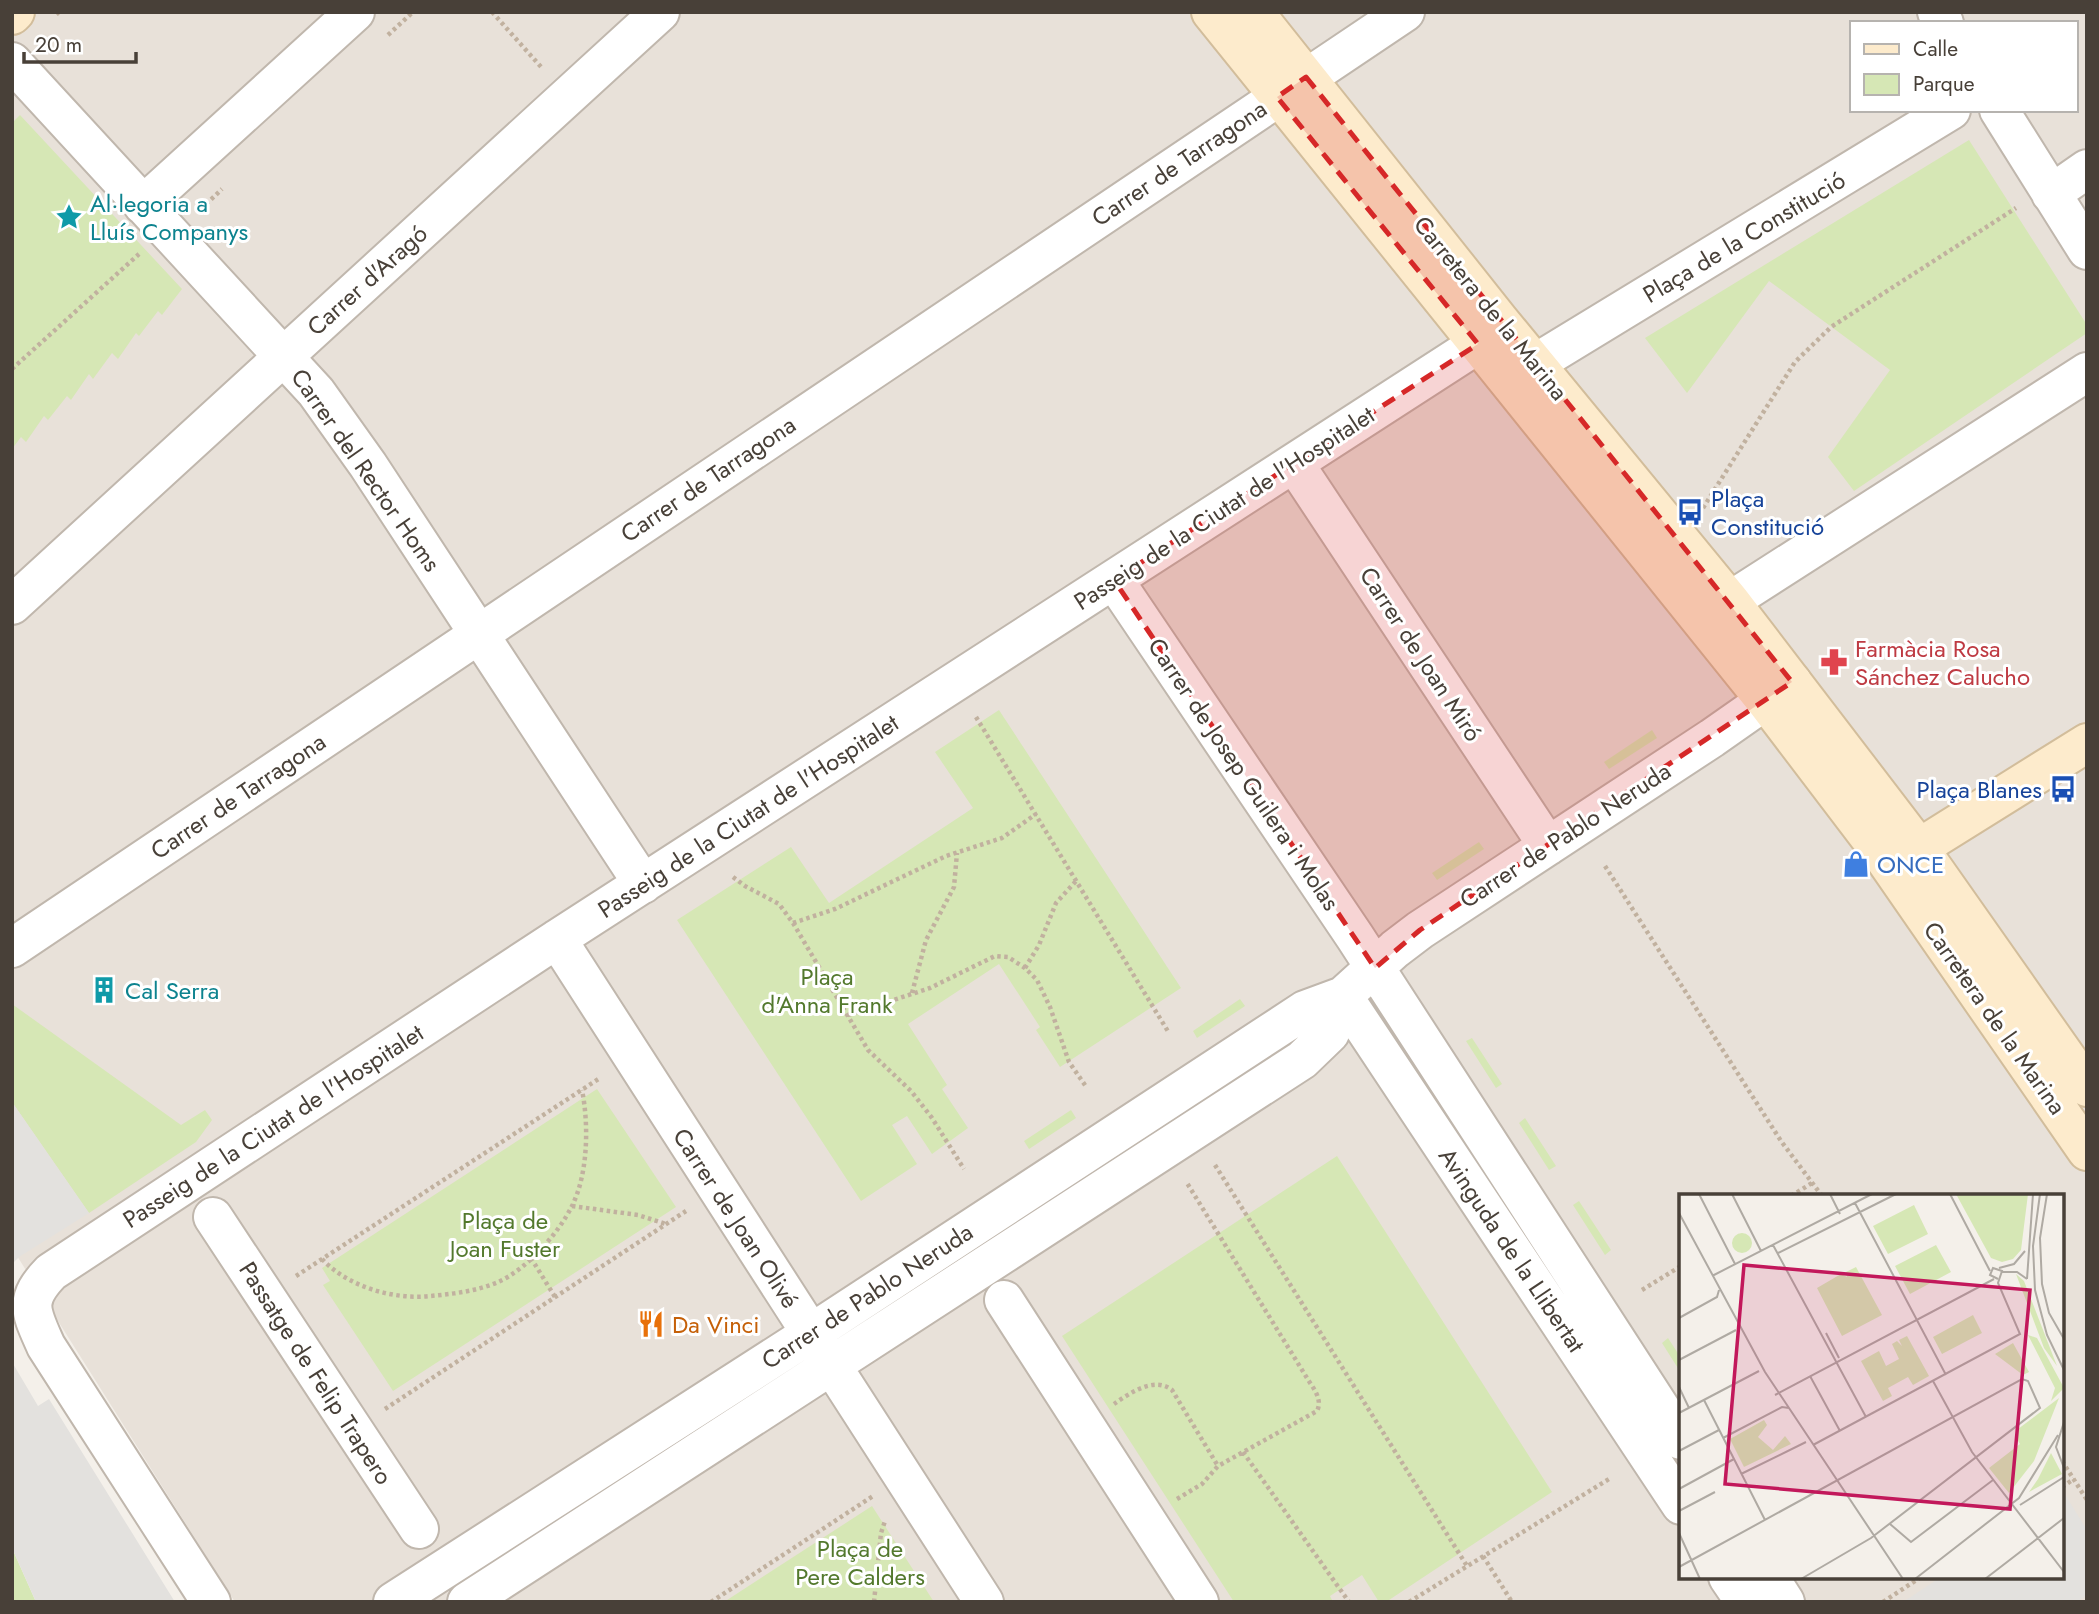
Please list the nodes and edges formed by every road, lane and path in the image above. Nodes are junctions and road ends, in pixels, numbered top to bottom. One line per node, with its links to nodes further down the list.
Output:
1 (355, 12): 14 (street)
2 (492, 12): 8 (path)
3 (660, 12): 18 (street, Carrer d'Aragó)
4 (1211, 12): 9 (street, Carretera de la Marina)
5 (1254, 12): 9 (street, Carretera de la Marina)
6 (1405, 12): 9 (street, Carrer de Tarragona)
7 (12, 62): 14 (street, Carrer del Rector Homs)
8 (549, 76)
9 (1292, 87): 17 (street, Carretera de la Marina); 19 (street, Carretera de la Marina); 28 (street, Carrer de Tarragona)
10 (1948, 112): 19 (street, Plaça de la Constitució)
11 (2000, 112): 13 (street)
12 (2087, 169): 13 (street)
13 (2036, 199): 16 (street); 23 (path)
14 (143, 205): 18 (street, Carrer del Rector Homs)
15 (145, 249): 20 (path)
16 (2087, 250)
17 (1478, 344): 22 (street, Passeig de la Ciutat de l'Hospitalet); 25 (street, Carretera de la Marina)
18 (283, 356): 27 (street, Carrer d'Aragó); 28 (street, Carrer del Rector Homs)
19 (1536, 363): 26 (street, Carretera de la Marina)
20 (12, 369)
21 (2087, 372): 26 (street)
22 (1294, 463): 24 (street, Passeig de la Ciutat de l'Hospitalet); 34 (street, Carrer de Joan Miró)
23 (1698, 515)
24 (1114, 580): 40 (street, Passeig de la Ciutat de l'Hospitalet); 46 (street, Carrer de Josep Guilera i Molas)
25 (1675, 590): 26 (street, Carretera de la Marina); 29 (street, Carretera de la Marina)
26 (1730, 601): 29 (street, Carretera de la Marina)
27 (12, 605)
28 (479, 633): 40 (street, Carrer del Rector Homs); 44 (street, Carrer de Tarragona)
29 (1779, 691): 33 (street, Carretera de la Marina); 34 (street, Carrer de Pablo Neruda); 35 (street, Carretera de la Marina)
30 (976, 717): 32 (path)
31 (2087, 743): 35 (street)
32 (1036, 814): 36 (path); 39 (path)
33 (1873, 842): 35 (street); 41 (street, Carretera de la Marina)
34 (1548, 846): 46 (street, Carrer de Pablo Neruda)
35 (1920, 848): 41 (street); 52 (street, Carretera de la Marina)
36 (957, 853): 42 (path); 47 (path)
37 (1605, 866): 59 (path)
38 (733, 877): 42 (path)
39 (1076, 881): 45 (path); 50 (path)
40 (643, 884): 43 (street, Passeig de la Ciutat de l'Hospitalet)
41 (1904, 886): 55 (street, Carretera de la Marina)
42 (793, 923): 49 (path)
43 (557, 939): 73 (street, Carrer de Joan Olivé); 95 (street, Passeig de la Ciutat de l'Hospitalet)
44 (12, 948)
45 (1025, 968): 47 (path); 53 (path)
46 (1375, 968): 48 (street, Carrer de Pablo Neruda); 77 (street, Avinguda de la Llibertat)
47 (912, 992): 49 (path)
48 (1343, 996): 73 (street, Carrer de Pablo Neruda); 74 (street, Carrer de Pablo Neruda); 87 (street, Avinguda de la Llibertat)
49 (848, 1015): 57 (path)
50 (1169, 1033)
51 (600, 1078): 54 (path)
52 (2087, 1087)
53 (1087, 1088)
54 (582, 1090): 62 (path); 67 (path)
55 (2087, 1151)
56 (1214, 1164): 91 (path)
57 (964, 1170)
58 (1187, 1183): 78 (path)
59 (1812, 1183): 60 (path); 61 (path)
60 (1794, 1194)
61 (1820, 1194)
62 (572, 1206): 65 (path); 66 (path)
63 (686, 1211): 65 (path)
64 (213, 1217): 70 (street, Passatge de Felip Trapero)
65 (666, 1224): 71 (path)
66 (531, 1258): 67 (path); 71 (path)
67 (323, 1259): 70 (path)
68 (1679, 1267): 69 (path)
69 (1642, 1290)
70 (265, 1296): 76 (street, Passatge de Felip Trapero)
71 (555, 1297): 76 (path)
72 (1004, 1300): 101 (street)
73 (810, 1334): 74 (street, Carrer de Joan Olivé); 96 (street, Carrer de Pablo Neruda)
74 (831, 1366): 97 (street, Carrer de Pablo Neruda); 100 (street, Carrer de Joan Olivé)
75 (1114, 1405): 80 (path)
76 (353, 1430): 89 (street, Passatge de Felip Trapero)
77 (1679, 1437)
78 (1243, 1452): 80 (path); 102 (path)
79 (2064, 1464): 82 (path)
80 (1218, 1466): 85 (path)
81 (1609, 1479): 90 (path)
82 (2074, 1479): 83 (path); 86 (path)
83 (2064, 1486)
84 (874, 1495): 98 (path)
85 (1175, 1500)
86 (2087, 1500)
87 (1679, 1502)
88 (887, 1517): 99 (path)
89 (419, 1529)
90 (1483, 1556): 91 (path); 104 (path)
91 (1467, 1566): 103 (path)
92 (1729, 1579): 105 (street)
93 (1770, 1579): 106 (street)
94 (1918, 1579): 107 (path)
95 (211, 1602)
96 (393, 1602)
97 (467, 1602)
98 (711, 1602)
99 (874, 1602)
100 (984, 1602)
101 (1199, 1602)
102 (1349, 1602)
103 (1409, 1602)
104 (1512, 1602)
105 (1745, 1602)
106 (1785, 1602)
107 (1883, 1602)

